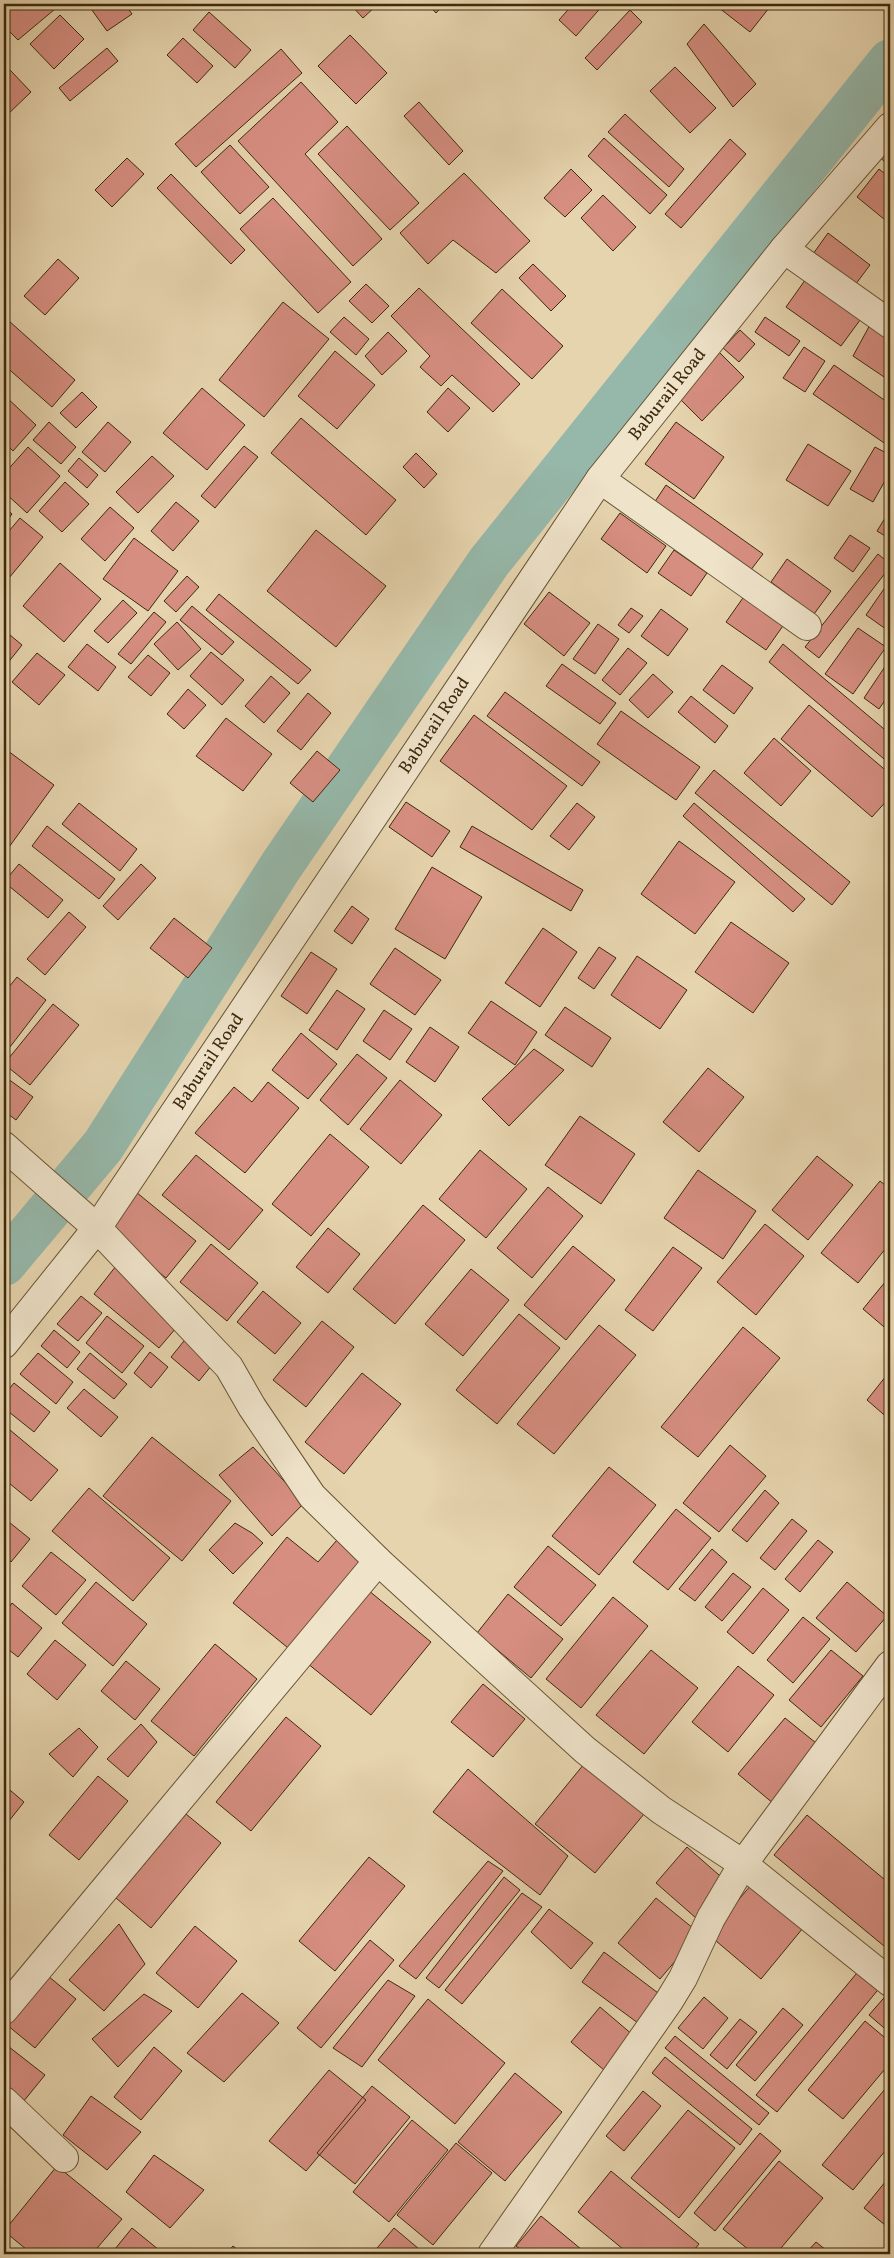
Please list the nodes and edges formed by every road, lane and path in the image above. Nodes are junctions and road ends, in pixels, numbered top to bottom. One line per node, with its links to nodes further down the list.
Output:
1 (890, 127): 2 (street, Baburail Road)
2 (784, 249): 3 (street); 4 (street, Baburail Road)
3 (890, 324)
4 (600, 479): 5 (street); 7 (street, Baburail Road)
5 (807, 626)
6 (4, 1146): 7 (street)
7 (95, 1227): 8 (street, Baburail Road); 9 (street)
8 (4, 1344)
9 (378, 1561): 11 (street); 13 (street)
10 (890, 1665): 11 (street)
11 (743, 1864): 12 (street); 16 (street)
12 (890, 1982)
13 (4, 2010)
14 (4, 2101): 15 (street)
15 (64, 2158)
16 (492, 2254)

